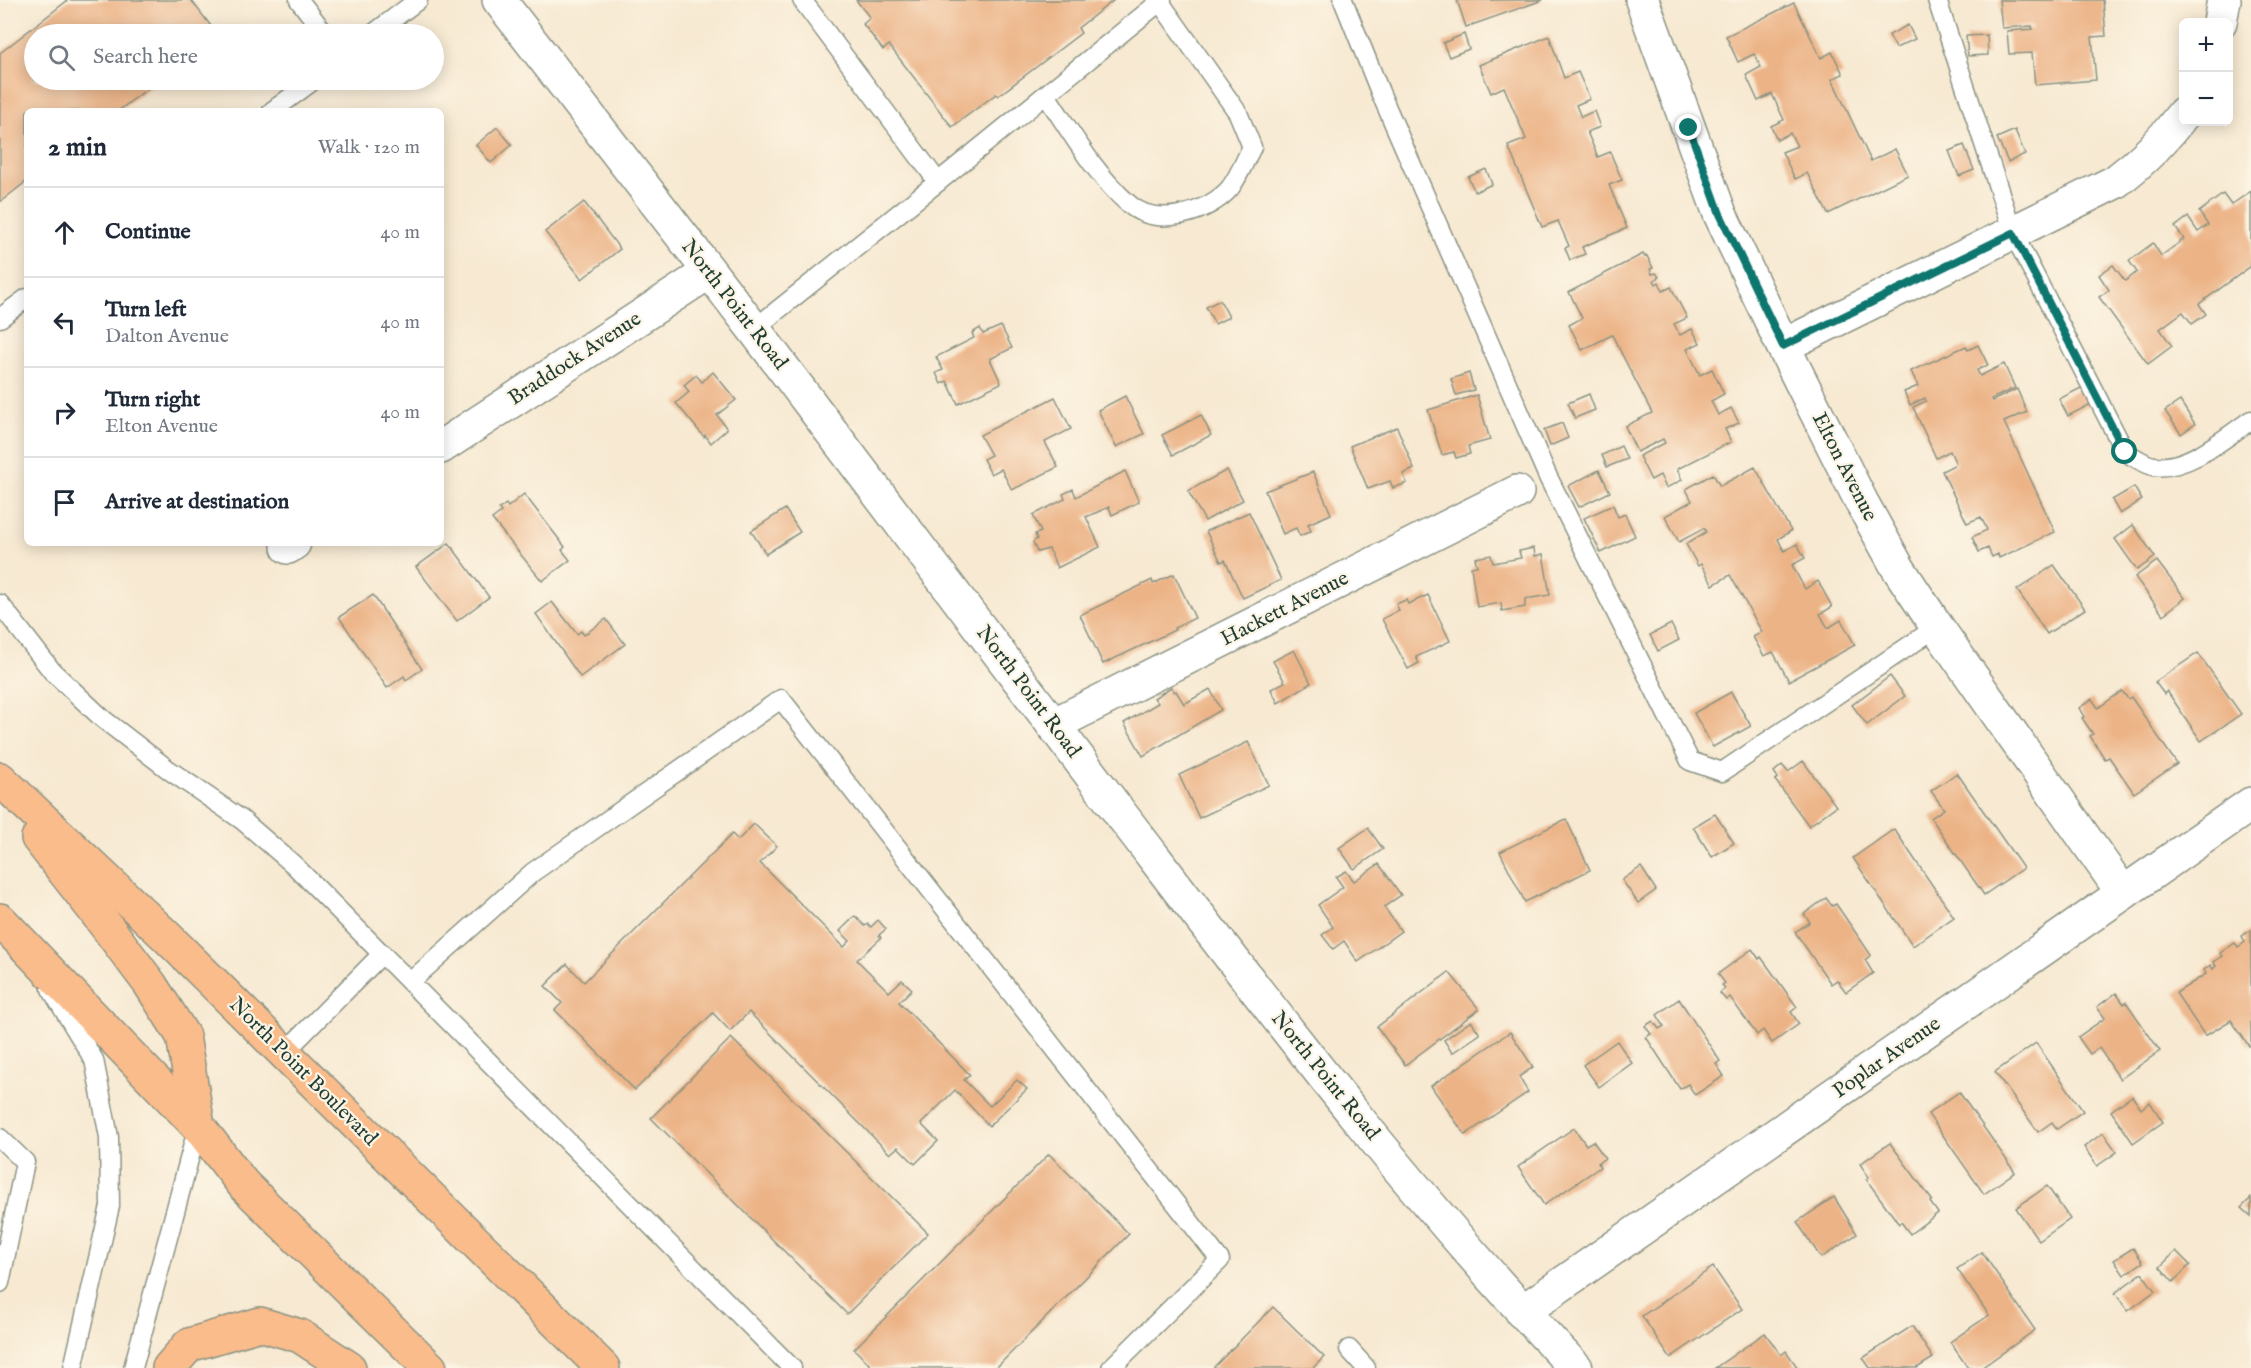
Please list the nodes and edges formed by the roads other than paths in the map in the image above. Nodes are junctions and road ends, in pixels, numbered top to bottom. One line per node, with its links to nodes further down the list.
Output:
1 (299, 0): 11 (lane)
2 (418, 0): 12 (lane)
3 (499, 0): 19 (street, North Point Road)
4 (802, 0): 17 (lane)
5 (1343, 0): 28 (lane)
6 (1642, 0): 23 (street, Elton Avenue)
7 (1937, 0): 18 (lane)
8 (2224, 0): 10 (street)
9 (1161, 1): 14 (lane); 14 (lane)
10 (2221, 18)
11 (317, 24)
12 (386, 24)
13 (300, 90): 15 (lane)
14 (1046, 95): 17 (lane)
15 (276, 108)
16 (2179, 120): 18 (street)
17 (939, 182): 22 (lane)
18 (2013, 233): 23 (street); 24 (lane)
19 (709, 272): 22 (street, North Point Road); 25 (street, Braddock Avenue)
20 (24, 300): 21 (lane)
21 (0, 318)
22 (754, 329): 29 (street, North Point Road)
23 (1783, 346): 28 (street, Elton Avenue)
24 (2251, 420)
25 (444, 445)
26 (1518, 492): 29 (street, Hackett Avenue)
27 (0, 604): 36 (lane)
28 (1937, 627): 33 (street, Elton Avenue)
29 (1053, 725): 42 (street, North Point Road)
30 (0, 779): 38 (main road, North Point Boulevard)
31 (0, 790): 39 (main road)
32 (2251, 804): 33 (street, Poplar Avenue)
33 (2123, 893): 42 (street, Poplar Avenue)
34 (0, 920): 35 (main road)
35 (24, 944): 39 (main road); 44 (lane)
36 (382, 954): 37 (lane); 38 (lane)
37 (410, 982): 50 (lane); 51 (lane)
38 (283, 1054): 49 (main road, North Point Boulevard)
39 (198, 1126): 45 (lane); 48 (main road)
40 (0, 1138): 41 (lane)
41 (0, 1278)
42 (1522, 1312): 53 (street, North Point Road)
43 (1348, 1349): 52 (lane)
44 (73, 1368)
45 (133, 1368)
46 (169, 1368): 47 (main road)
47 (349, 1368)
48 (430, 1368)
49 (603, 1368)
50 (792, 1368)
51 (1111, 1368)
52 (1366, 1368)
53 (1576, 1368)

